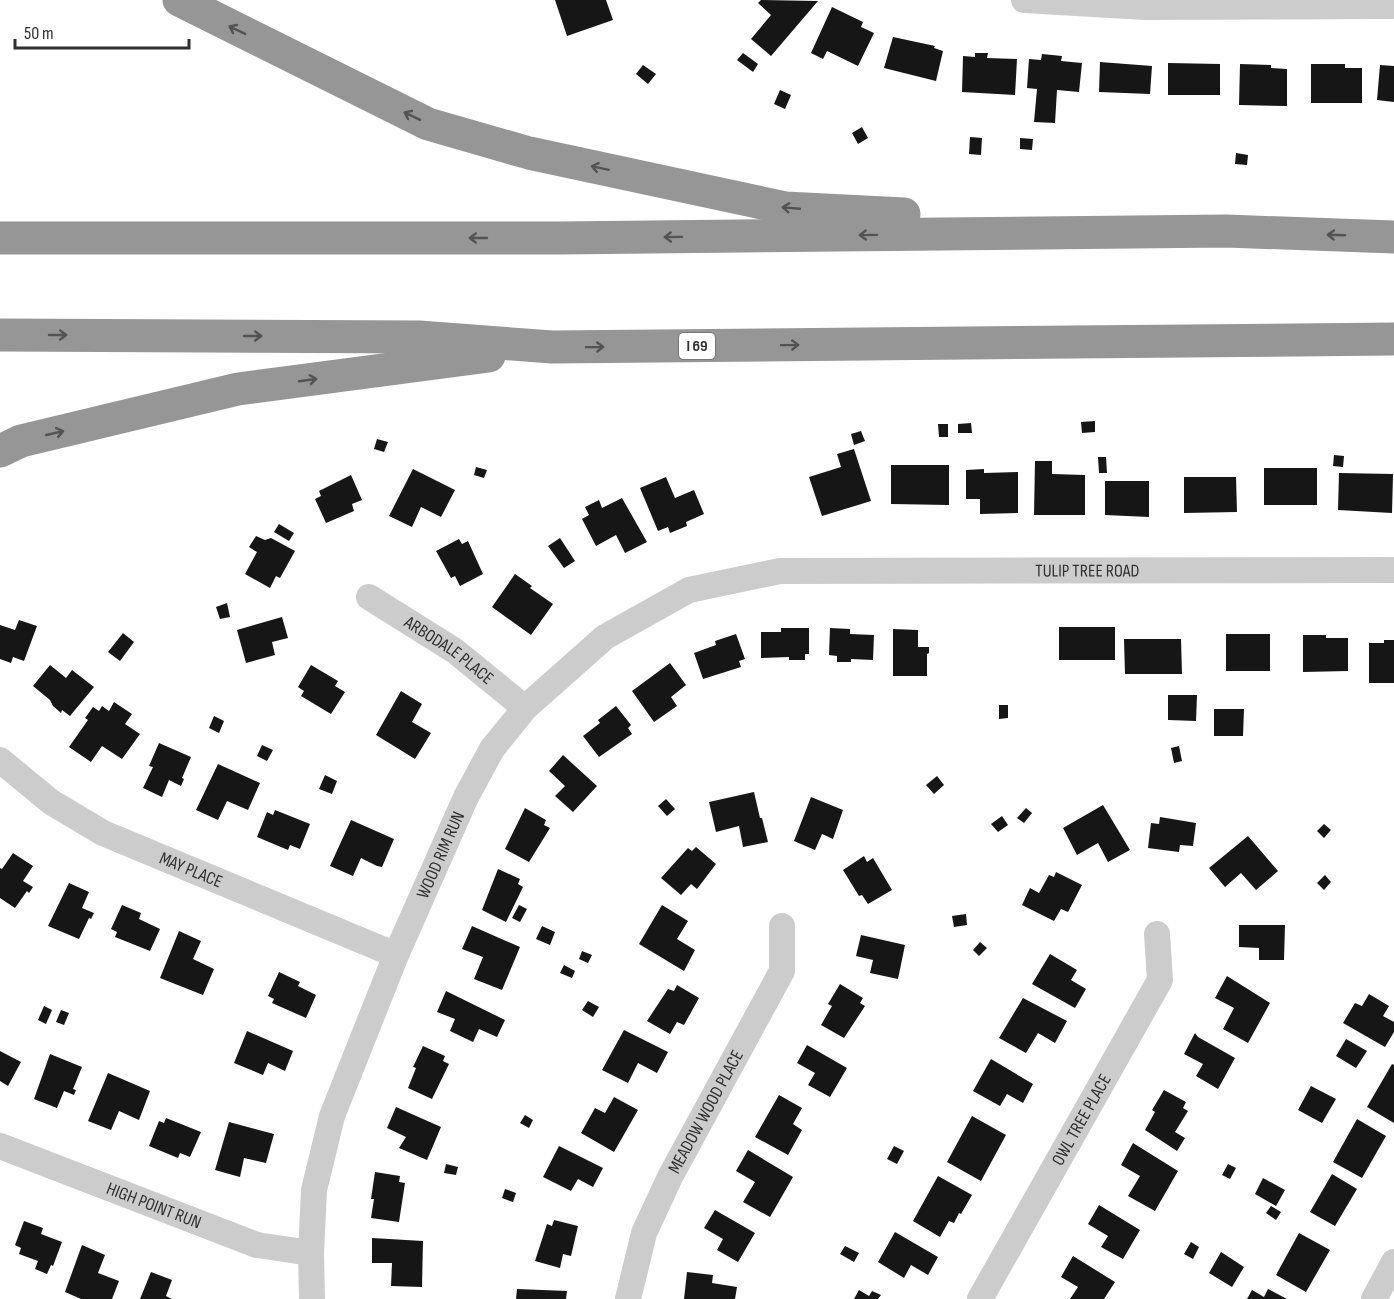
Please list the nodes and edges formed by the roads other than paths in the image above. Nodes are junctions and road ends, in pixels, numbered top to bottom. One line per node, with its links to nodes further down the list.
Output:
1 (179, 0): 4 (highway, one-way to 1)
2 (1024, 0): 3 (street)
3 (1389, 4)
4 (1226, 231): 5 (highway, one-way to 4); 6 (highway, one-way to 6)
5 (1394, 237)
6 (0, 238)
7 (0, 335): 9 (highway, I 69, one-way to 9)
8 (1394, 339): 9 (highway, I 69, one-way to 8)
9 (552, 347): 10 (highway, one-way to 9)
10 (0, 451)
11 (1394, 570): 12 (street, TULIP TREE ROAD)
12 (780, 571): 14 (street, WOOD RIM RUN)
13 (369, 597): 14 (street, ARBODALE PLACE)
14 (525, 708): 18 (street, WOOD RIM RUN)
15 (0, 760): 18 (street, MAY PLACE)
16 (782, 926): 23 (street, MEADOW WOOD PLACE)
17 (1157, 934): 24 (street, OWL TREE PLACE)
18 (396, 955): 20 (street, WOOD RIM RUN)
19 (0, 1146): 20 (street, HIGH POINT RUN)
20 (311, 1252): 22 (street, WOOD RIM RUN)
21 (1394, 1262): 25 (street)
22 (312, 1299)
23 (628, 1299)
24 (980, 1299)
25 (1374, 1299)

